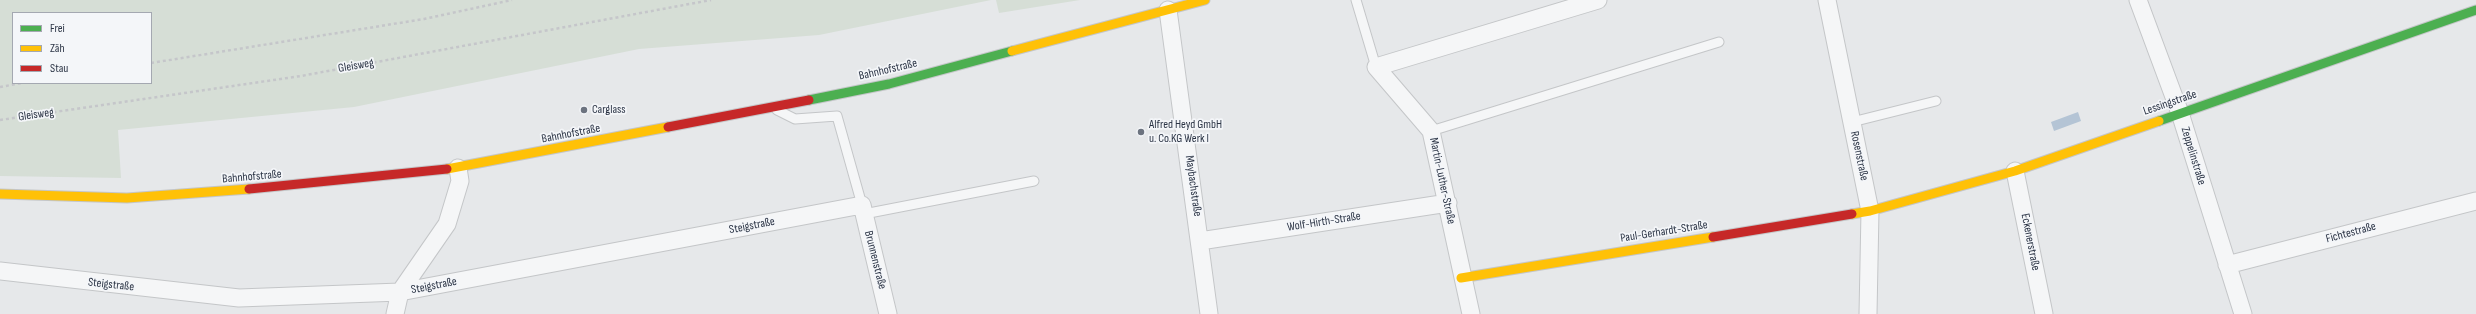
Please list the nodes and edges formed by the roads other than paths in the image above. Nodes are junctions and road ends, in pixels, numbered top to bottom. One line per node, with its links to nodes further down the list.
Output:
1 (1205, 0): 6 (street, Bahnhofstraße)
2 (1356, 0): 9 (lane, Martin-Luther-Straße)
3 (1598, 0): 9 (street)
4 (1827, 0): 13 (street, Rosenstraße)
5 (2138, 0): 12 (street, Zeppelinstraße)
6 (1168, 10): 11 (street, Bahnhofstraße); 23 (street, Maybachstraße)
7 (2476, 10): 12 (street, Lessingstraße)
8 (1719, 42): 14 (lane)
9 (1376, 67): 14 (street, Martin-Luther-Straße)
10 (1936, 101): 13 (lane)
11 (769, 107): 15 (street, Bahnhofstraße); 21 (lane)
12 (2180, 113): 16 (street, Lessingstraße); 24 (street, Zeppelinstraße)
13 (1852, 122): 22 (street, Rosenstraße)
14 (1431, 131): 20 (street, Martin-Luther-Straße)
15 (458, 168): 18 (street, Bahnhofstraße); 27 (street)
16 (2015, 171): 22 (street, Lessingstraße); 33 (street, Eckenerstraße)
17 (1034, 181): 21 (lane)
18 (0, 194)
19 (2476, 200): 24 (street, Fichtestraße)
20 (1448, 203): 23 (street, Wolf-Hirth-Straße); 26 (street, Martin-Luther-Straße)
21 (863, 210): 27 (street, Steigstraße); 29 (street, Brunnenstraße)
22 (1870, 211): 26 (street, Paul-Gerhardt-Straße); 32 (street, Rosenstraße)
23 (1200, 241): 30 (street, Maybachstraße)
24 (2227, 265): 34 (street, Zeppelinstraße)
25 (0, 272): 27 (street, Steigstraße)
26 (1462, 278): 31 (street, Martin-Luther-Straße)
27 (400, 292): 28 (street)
28 (395, 314)
29 (888, 314)
30 (1209, 314)
31 (1471, 314)
32 (1868, 314)
33 (2044, 314)
34 (2243, 314)

